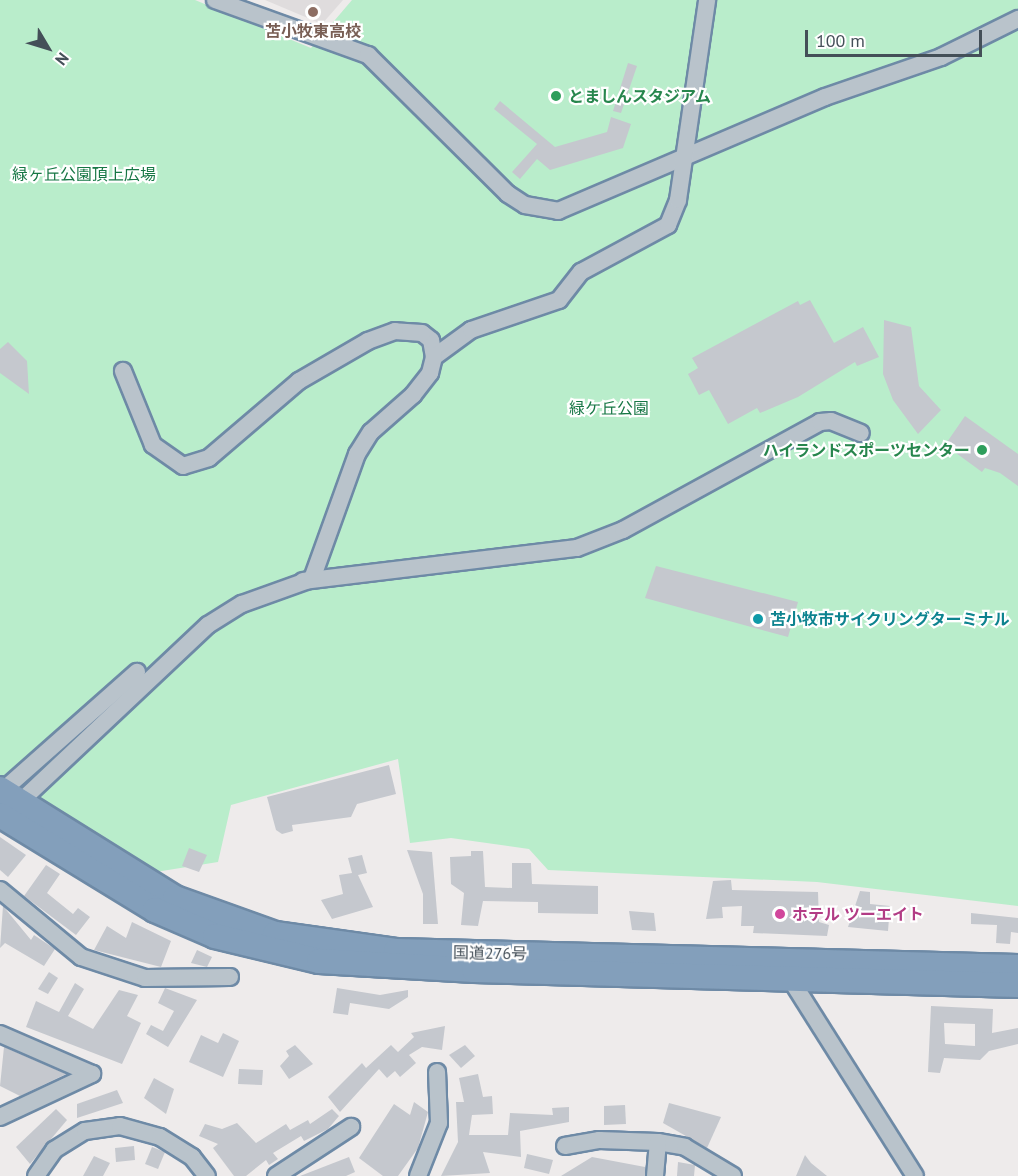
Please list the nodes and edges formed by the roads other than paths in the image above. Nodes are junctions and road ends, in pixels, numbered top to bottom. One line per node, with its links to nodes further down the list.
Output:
1 (215, 0): 4 (street)
2 (707, 0): 4 (street)
3 (1018, 19): 4 (street)
4 (681, 162): 5 (street)
5 (434, 357): 6 (street); 8 (street)
6 (123, 371)
7 (861, 433): 8 (street)
8 (312, 579): 9 (street)
9 (4, 796): 13 (highway, 国道276号)
10 (0, 815): 13 (highway, 国道276号)
11 (0, 890): 14 (street)
12 (1018, 968): 13 (highway, 国道276号)
13 (786, 970): 15 (highway, 国道276号); 28 (street)
14 (230, 977)
15 (1018, 985)
16 (0, 1034): 18 (street)
17 (437, 1071): 25 (street)
18 (4, 1111)
19 (351, 1127): 24 (street)
20 (658, 1142): 21 (street); 26 (street); 27 (street)
21 (565, 1146)
22 (36, 1176): 23 (street)
23 (207, 1176)
24 (276, 1176)
25 (418, 1176)
26 (655, 1176)
27 (733, 1176)
28 (915, 1176)

